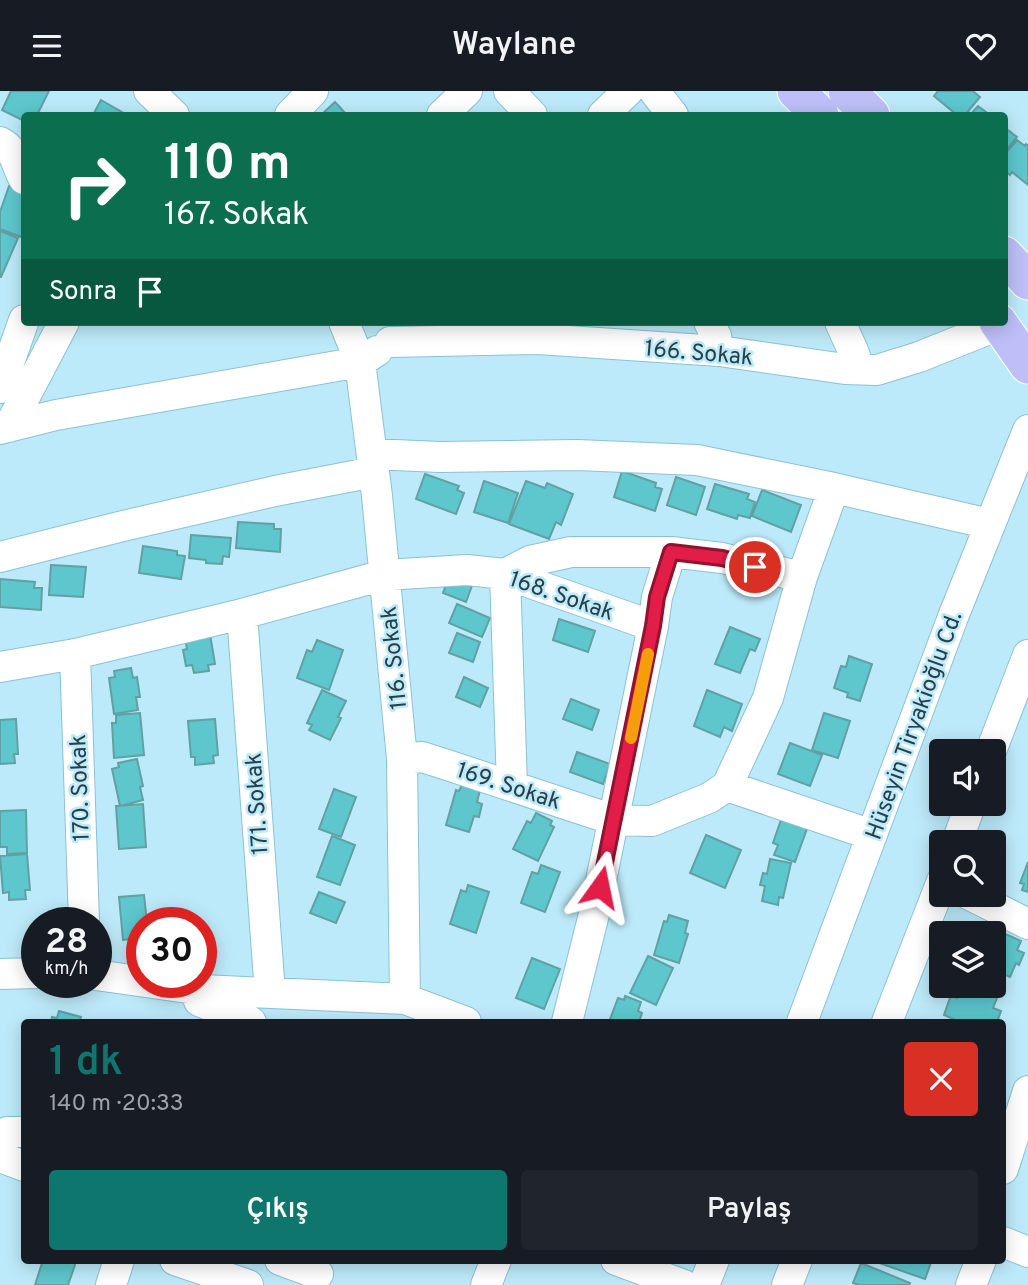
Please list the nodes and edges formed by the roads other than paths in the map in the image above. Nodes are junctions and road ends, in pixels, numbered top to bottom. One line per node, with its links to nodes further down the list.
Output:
1 (149, 91): 9 (street)
2 (313, 91): 10 (street)
3 (467, 91): 11 (street)
4 (509, 91): 12 (street)
5 (628, 91): 13 (street)
6 (653, 91): 14 (street)
7 (796, 91): 15 (main road)
8 (847, 91): 16 (main road)
9 (171, 112)
10 (293, 112)
11 (445, 112)
12 (529, 112)
13 (606, 112)
14 (670, 112)
15 (817, 112)
16 (868, 112)
17 (0, 142): 18 (street)
18 (21, 174)
19 (1008, 259): 20 (main road)
20 (1028, 281)
21 (22, 326): 34 (street)
22 (62, 326): 35 (street)
23 (346, 326): 31 (street, 116. Sokak)
24 (412, 326): 29 (street)
25 (711, 326): 30 (street)
26 (842, 326): 33 (street)
27 (992, 326): 33 (street, 166. Sokak)
28 (1001, 326): 32 (main road)
29 (390, 342): 30 (street, 166. Sokak); 31 (street)
30 (719, 351): 33 (street, 166. Sokak)
31 (360, 362): 35 (street); 37 (street, 116. Sokak)
32 (1028, 365)
33 (859, 369)
34 (0, 388)
35 (4, 428)
36 (1028, 429): 39 (street, Hüseyin Tiryakioğlu Cd.)
37 (373, 463): 38 (street); 41 (street); 43 (street, 116. Sokak)
38 (834, 488): 39 (street); 44 (street)
39 (990, 524): 55 (street, Hüseyin Tiryakioğlu Cd.)
40 (671, 552): 42 (street); 44 (street); 46 (street)
41 (0, 557)
42 (505, 574): 43 (street, 168. Sokak); 46 (street, 168. Sokak); 52 (street)
43 (384, 575): 45 (street, 168. Sokak); 51 (street, 116. Sokak)
44 (802, 577): 53 (street)
45 (242, 614): 47 (street, 168. Sokak); 63 (street, 171. Sokak)
46 (653, 626): 54 (street)
47 (75, 654): 49 (street, 168. Sokak); 56 (street, 170. Sokak)
48 (1028, 655): 50 (street)
49 (0, 667)
50 (996, 739)
51 (402, 759): 52 (street, 169. Sokak); 65 (street, 116. Sokak)
52 (512, 786): 54 (street, 169. Sokak)
53 (727, 786): 54 (street, 169. Sokak); 55 (street)
54 (614, 820): 68 (street)
55 (872, 835): 69 (street, Hüseyin Tiryakioğlu Cd.)
56 (83, 907)
57 (932, 907): 70 (street)
58 (994, 907): 59 (street)
59 (1028, 924)
60 (21, 973): 61 (street)
61 (0, 974)
62 (112, 980): 64 (street)
63 (270, 993): 64 (street); 65 (street)
64 (198, 1004): 66 (street)
65 (412, 1008): 67 (street)
66 (242, 1019)
67 (454, 1019)
68 (568, 1019)
69 (803, 1019)
70 (888, 1019)
71 (1028, 1091): 75 (street)
72 (21, 1132): 73 (street)
73 (0, 1136)
74 (0, 1157): 76 (street)
75 (1006, 1160)
76 (21, 1165)
77 (1006, 1243): 78 (street)
78 (1028, 1252)
79 (118, 1264): 88 (street)
80 (187, 1264): 89 (street)
81 (292, 1264): 86 (street)
82 (627, 1264): 87 (street)
83 (712, 1264): 91 (street)
84 (796, 1264): 92 (street)
85 (979, 1264): 93 (street)
86 (319, 1273)
87 (651, 1273): 90 (street)
88 (111, 1285)
89 (248, 1285)
90 (684, 1285)
91 (704, 1285)
92 (788, 1285)
93 (971, 1285)

